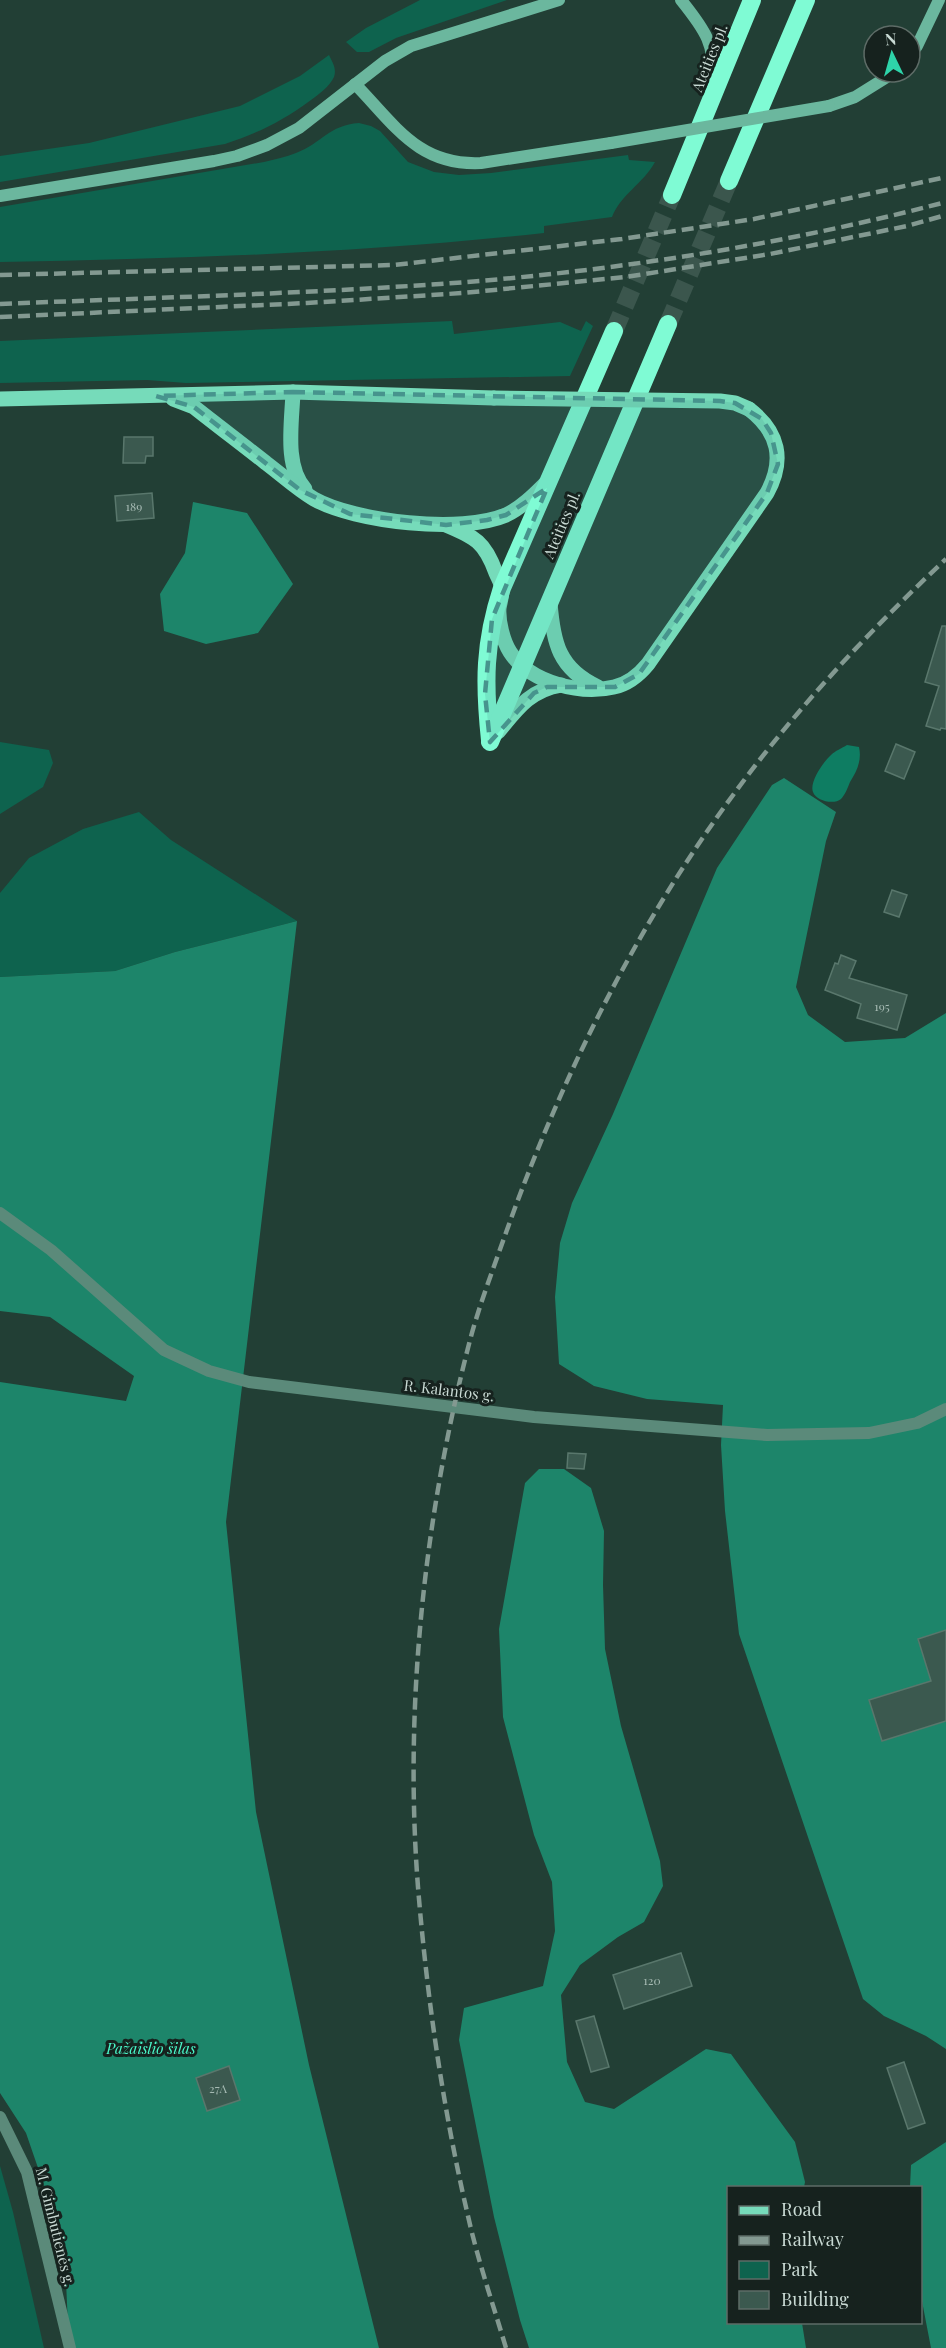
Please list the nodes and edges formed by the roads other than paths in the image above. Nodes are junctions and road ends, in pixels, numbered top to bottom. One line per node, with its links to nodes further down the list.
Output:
1 (559, 0): 7 (main road)
2 (681, 0): 9 (main road)
3 (752, 0): 9 (highway, Ateities pl.)
4 (806, 0): 10 (highway)
5 (939, 0): 6 (main road)
6 (922, 36)
7 (355, 84): 8 (main road, bridge); 12 (main road)
8 (876, 84)
9 (714, 98): 11 (highway, Ateities pl.)
10 (729, 181)
11 (672, 195)
12 (0, 196)
13 (668, 324): 22 (highway, Ateities pl.)
14 (614, 331): 18 (highway, Ateities pl.)
15 (293, 392): 16 (main road); 19 (main road); 25 (main road, bridge)
16 (156, 396): 17 (main road); 19 (main road)
17 (0, 399)
18 (552, 478): 20 (main road); 21 (highway, Ateities pl.)
19 (313, 498): 20 (main road)
20 (446, 525): 21 (main road)
21 (502, 588): 23 (main road); 26 (highway, Ateities pl.)
22 (550, 598): 23 (highway, Ateities pl.); 25 (main road)
23 (522, 665): 24 (main road); 26 (highway, Ateities pl.)
24 (561, 685): 25 (main road); 26 (main road)
25 (601, 688)
26 (490, 742)
27 (0, 1213): 28 (street, R. Kalantos g.)
28 (946, 1408)
29 (0, 2117): 30 (street, M. Gimbutienės g.)
30 (70, 2348)

